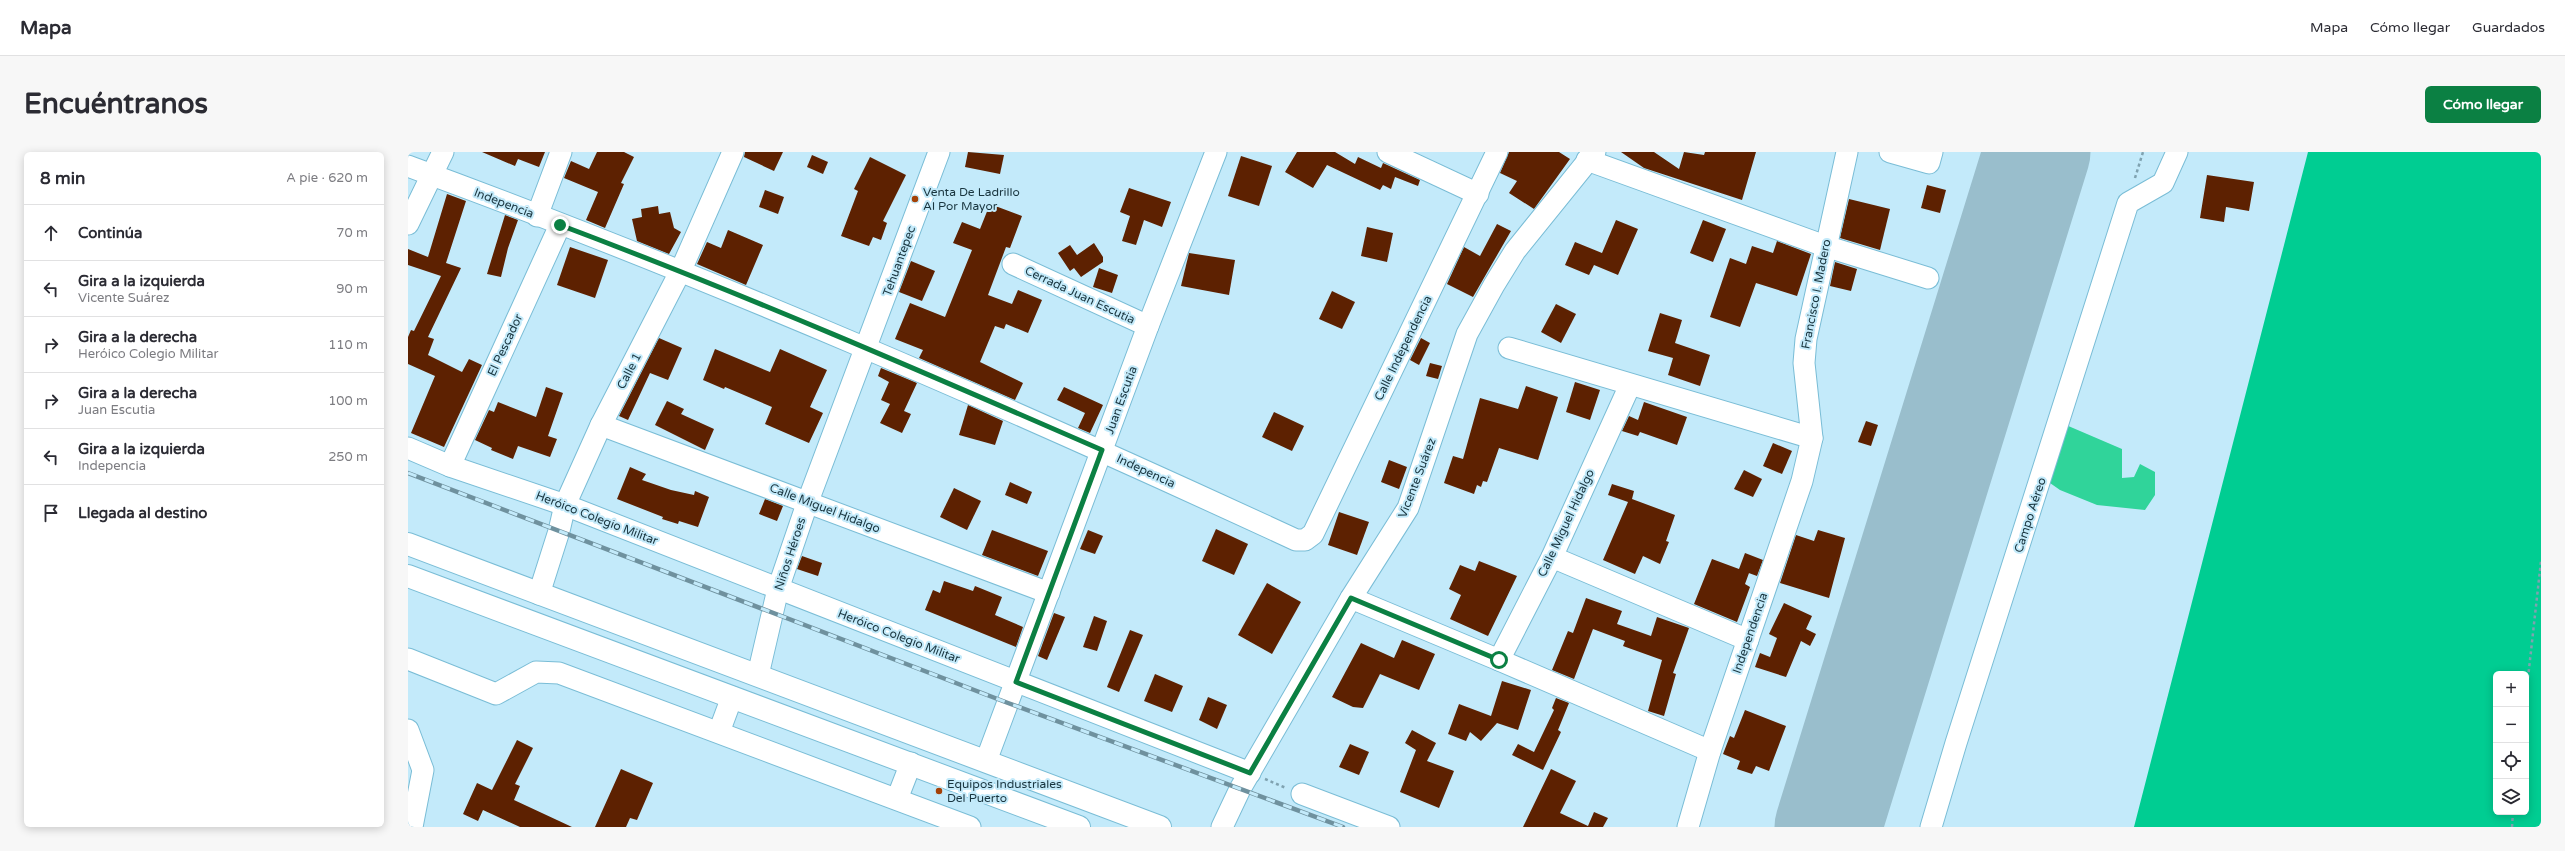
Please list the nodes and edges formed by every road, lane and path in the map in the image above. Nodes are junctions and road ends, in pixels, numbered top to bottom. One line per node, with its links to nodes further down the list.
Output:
1 (443, 152): 14 (street)
2 (561, 152): 16 (street)
3 (733, 152): 21 (street, Calle 1)
4 (939, 152): 24 (street, Tehuantepec)
5 (1216, 152): 23 (street, Juan Escutia)
6 (1388, 152): 15 (street)
7 (1497, 152): 15 (street, Calle Independencia)
8 (1848, 152): 19 (street, Francisco I. Madero)
9 (1890, 152): 10 (street)
10 (1932, 152)
11 (2177, 152): 66 (street, Campo Aéreo)
12 (1591, 156): 19 (street); 42 (street, Vicente Suárez)
13 (408, 166): 14 (street, Indepencia)
14 (432, 175): 16 (street, Indepencia); 17 (street)
15 (1478, 194): 34 (street, Calle Independencia)
16 (537, 216): 18 (street, Indepencia)
17 (408, 224)
18 (560, 225): 21 (street, Indepencia); 31 (street, El Pescador)
19 (1825, 246): 22 (street); 28 (street, Francisco I. Madero)
20 (1013, 264): 23 (street, Cerrada Juan Escutia)
21 (681, 270): 24 (street, Indepencia); 27 (street, Calle 1)
22 (1928, 278)
23 (1148, 326): 30 (street, Juan Escutia)
24 (867, 347): 30 (street, Indepencia); 32 (street, Niños Héroes)
25 (1509, 348): 26 (street)
26 (1630, 385): 28 (street); 36 (street, Calle Miguel Hidalgo)
27 (601, 426): 32 (street, Calle Miguel Hidalgo); 33 (street, Calle 1)
28 (1812, 438): 43 (street, Independencia)
29 (408, 448): 31 (street, Heróico Colegio Militar)
30 (1102, 450): 34 (street, Indepencia); 40 (street, Juan Escutia)
31 (450, 466): 33 (street, Heróico Colegio Militar)
32 (808, 502): 39 (street, Niños Héroes); 40 (street, Calle Miguel Hidalgo)
33 (565, 504): 39 (street, Heróico Colegio Militar); 41 (street, Calle 1)
34 (1305, 540)
35 (408, 544): 41 (main road)
36 (1552, 557): 43 (street); 45 (street, Calle Miguel Hidalgo)
37 (2541, 561): 46 (path)
38 (408, 576): 49 (main road)
39 (778, 589): 47 (street, Niños Héroes); 48 (street, Heróico Colegio Militar)
40 (1049, 593): 48 (street, Juan Escutia)
41 (539, 594): 47 (main road)
42 (1351, 598): 45 (street); 55 (street, Vicente Suárez)
43 (1748, 640): 52 (street, Independencia)
44 (408, 659): 51 (street)
45 (1499, 660): 52 (street)
46 (2529, 671)
47 (758, 675): 53 (main road)
48 (1016, 682): 53 (street, Juan Escutia); 55 (street, Heróico Colegio Militar)
49 (732, 697): 51 (street); 54 (main road)
50 (408, 730): 59 (street)
51 (719, 732): 57 (street)
52 (1710, 752): 65 (street, Independencia)
53 (986, 761): 62 (main road)
54 (911, 763): 57 (street); 61 (main road)
55 (1250, 773): 56 (path); 63 (street, Vicente Suárez)
56 (1302, 794): 64 (street)
57 (897, 799): 60 (street)
58 (2513, 815): 67 (path)
59 (412, 827)
60 (970, 827)
61 (1079, 827)
62 (1160, 827)
63 (1222, 827)
64 (1389, 827)
65 (1688, 827)
66 (1931, 827)
67 (2512, 827)

